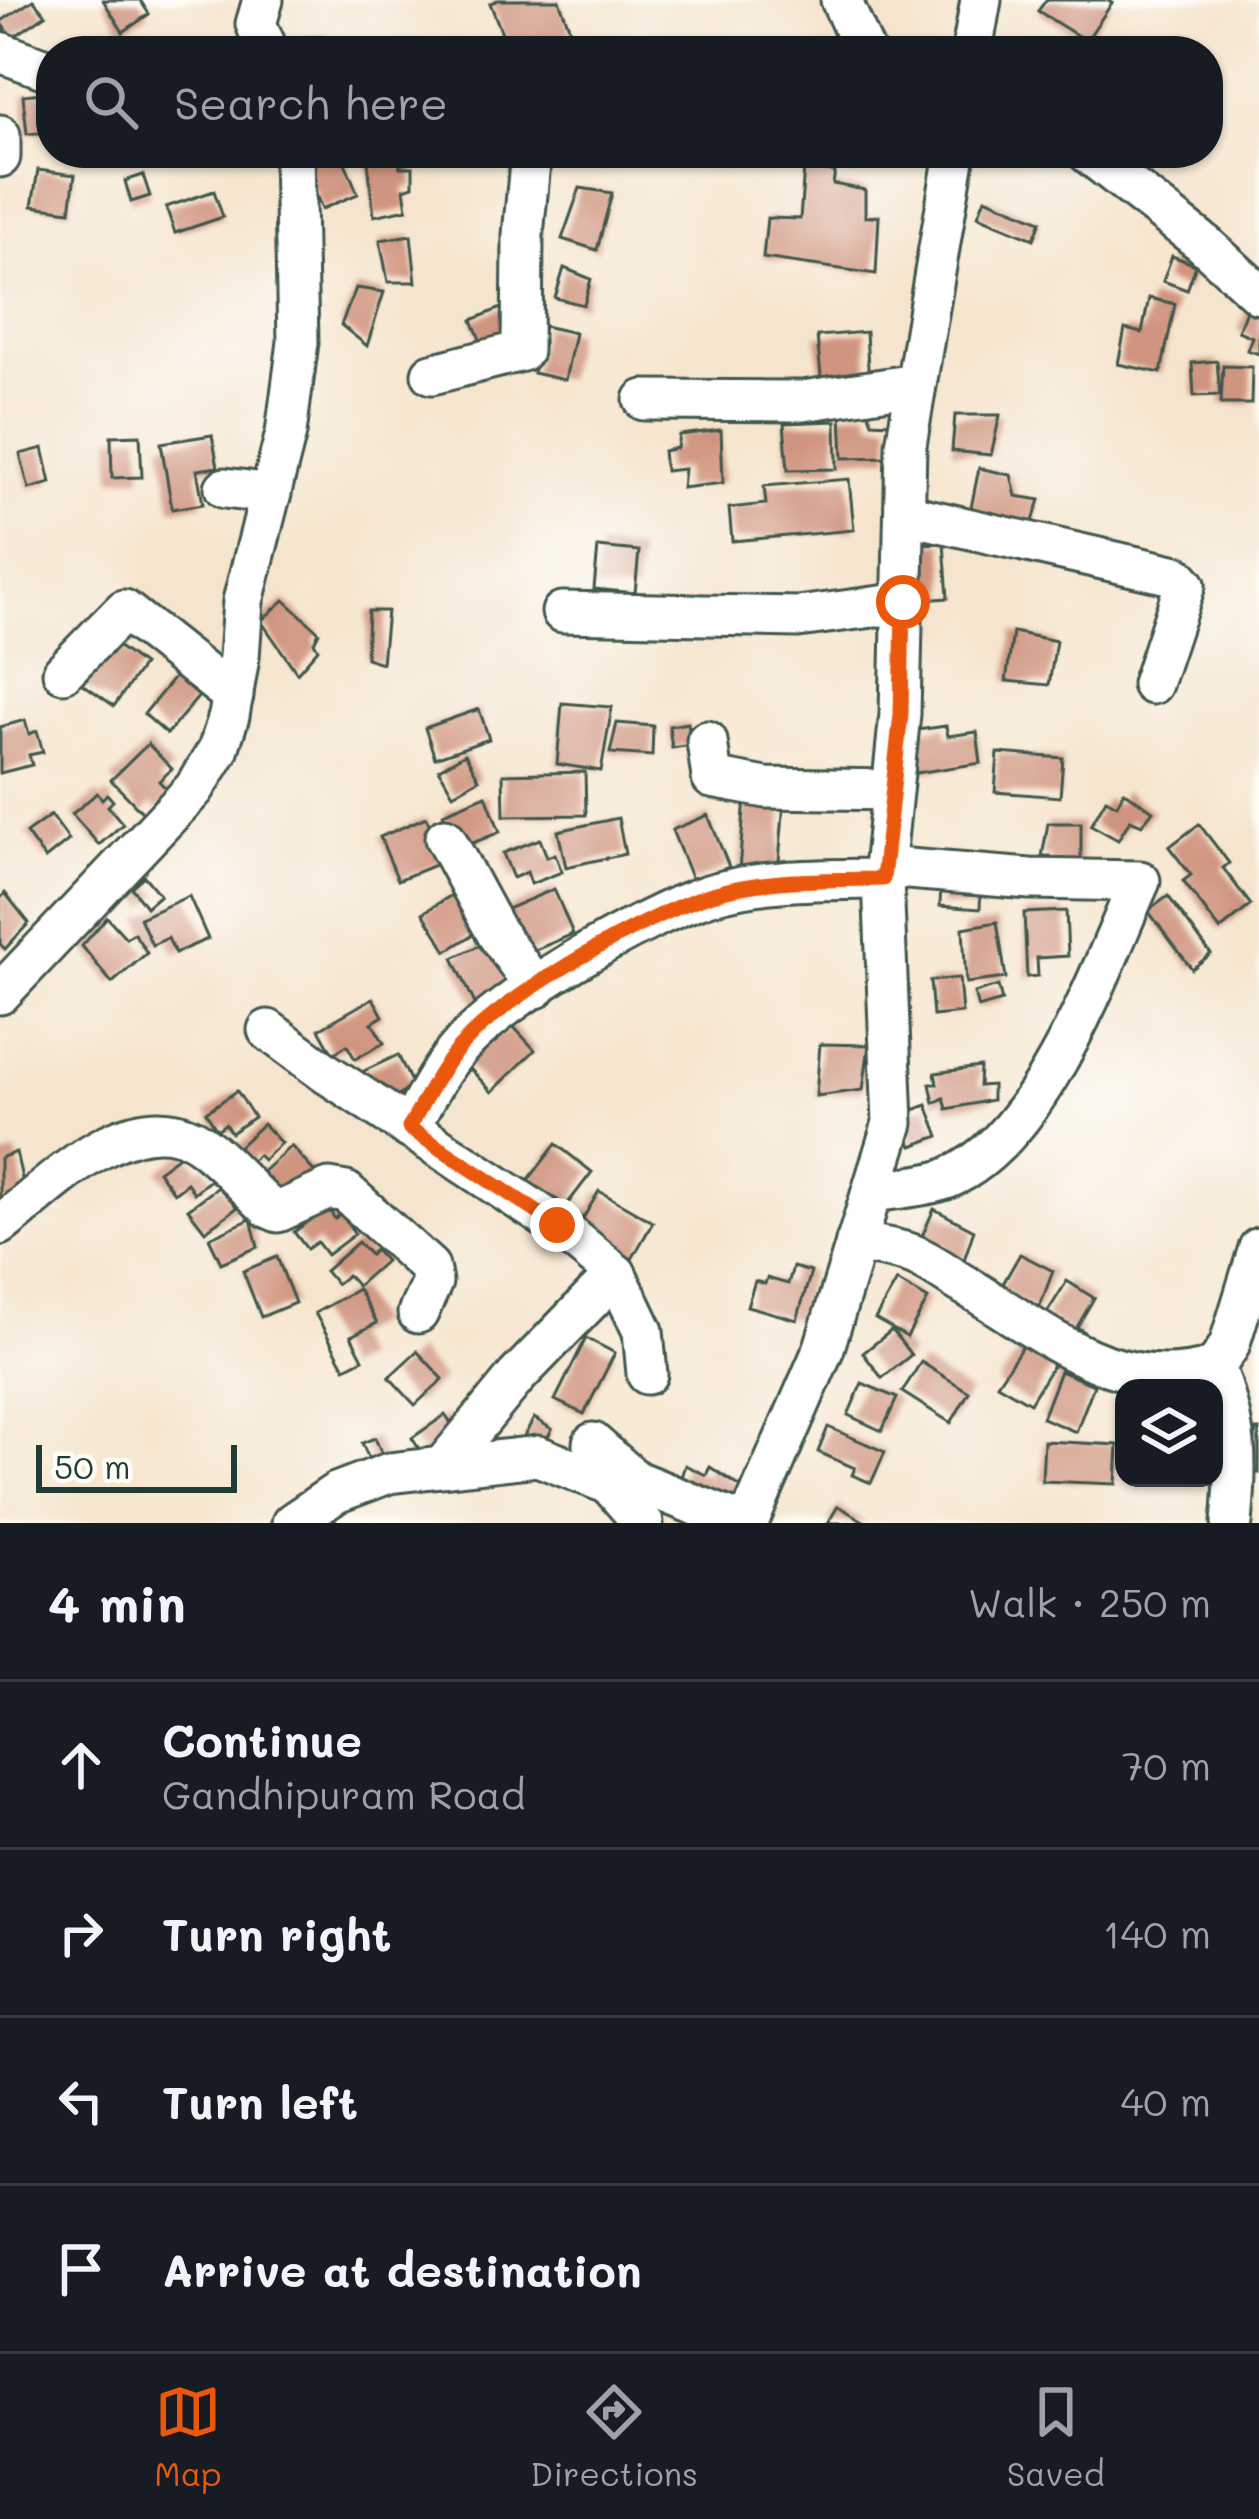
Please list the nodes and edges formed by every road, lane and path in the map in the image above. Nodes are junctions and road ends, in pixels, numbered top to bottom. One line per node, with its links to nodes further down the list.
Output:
1 (841, 0): 3 (street)
2 (981, 0): 4 (street)
3 (857, 36)
4 (975, 36)
5 (0, 52): 6 (street)
6 (36, 65)
7 (0, 134): 8 (street)
8 (0, 157)
9 (295, 168): 18 (street)
10 (530, 168): 14 (street)
11 (952, 168): 15 (street)
12 (1107, 168): 13 (street)
13 (1259, 294)
14 (432, 374)
15 (916, 384): 16 (street); 19 (street)
16 (644, 400)
17 (225, 488): 18 (street)
18 (271, 494): 24 (street)
19 (905, 514): 20 (street); 23 (street)
20 (903, 602): 21 (street); 26 (street)
21 (562, 612)
22 (63, 672): 24 (street)
23 (1151, 684)
24 (233, 696): 30 (street)
25 (707, 742): 26 (street)
26 (892, 790): 28 (street)
27 (446, 838): 29 (street)
28 (884, 873): 29 (street); 33 (street); 33 (street)
29 (536, 988): 32 (street)
30 (0, 994)
31 (268, 1030): 32 (street)
32 (409, 1128): 37 (street)
33 (872, 1192): 35 (street)
34 (0, 1225): 38 (street)
35 (856, 1242): 39 (street); 45 (street)
36 (1259, 1248): 39 (street)
37 (616, 1274): 40 (street); 42 (street)
38 (418, 1313)
39 (1215, 1367): 46 (street)
40 (646, 1374)
41 (593, 1443): 45 (street)
42 (443, 1466): 43 (street); 44 (street)
43 (292, 1523)
44 (643, 1523)
45 (744, 1523)
46 (1232, 1523)

